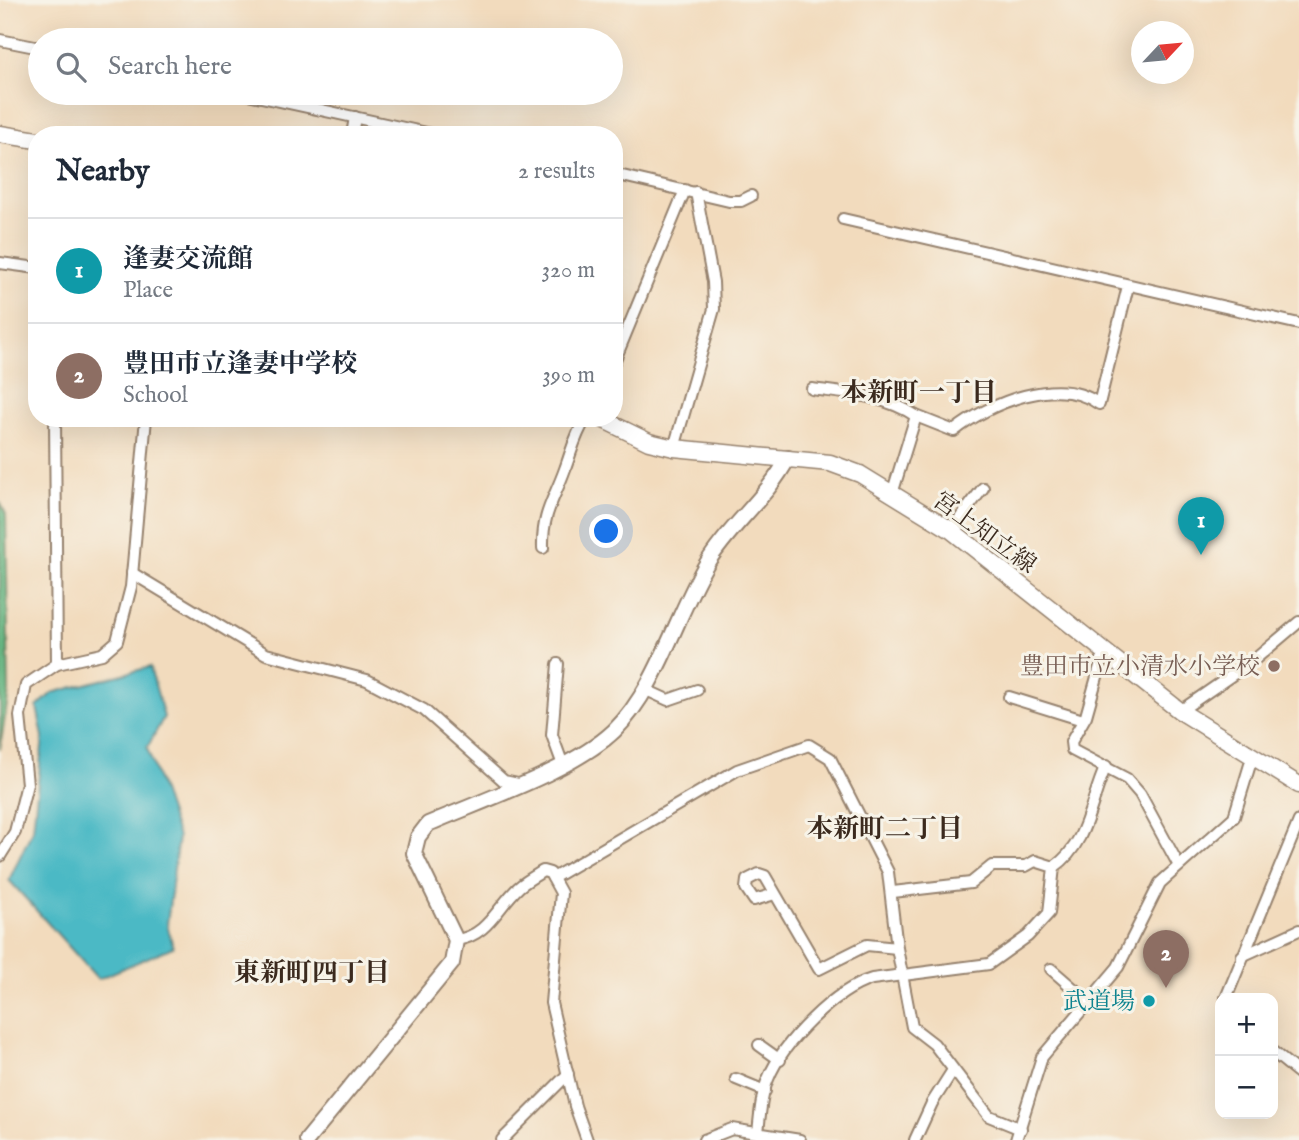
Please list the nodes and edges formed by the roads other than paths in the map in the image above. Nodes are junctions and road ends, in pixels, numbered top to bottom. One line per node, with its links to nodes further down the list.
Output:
1 (0, 40): 2 (street)
2 (28, 46)
3 (299, 105): 4 (street)
4 (355, 117): 5 (street); 6 (street)
5 (354, 126)
6 (396, 126)
7 (0, 134): 8 (main road)
8 (28, 139)
9 (623, 176): 10 (street)
10 (690, 191): 11 (street); 17 (street); 24 (street)
11 (751, 196)
12 (843, 219): 15 (street)
13 (0, 263): 14 (street)
14 (28, 267)
15 (1128, 286): 16 (street); 19 (street)
16 (1299, 324)
17 (623, 342)
18 (812, 389): 19 (street)
19 (916, 416): 27 (street)
20 (55, 427): 33 (street)
21 (145, 427): 30 (street)
22 (580, 427): 29 (street)
23 (618, 427): 24 (main road, 宮上知立線)
24 (674, 448): 25 (main road, 宮上知立線)
25 (788, 458): 27 (main road, 宮上知立線); 35 (street)
26 (983, 488): 28 (street)
27 (892, 494): 28 (main road, 宮上知立線)
28 (951, 530): 32 (main road, 宮上知立線)
29 (543, 548)
30 (132, 573): 33 (street); 43 (street)
31 (1299, 622): 38 (street)
32 (1104, 652): 38 (main road, 宮上知立線); 39 (street)
33 (57, 664): 46 (street)
34 (558, 664): 41 (street)
35 (644, 690): 36 (street); 41 (street)
36 (697, 690)
37 (1009, 697): 39 (street)
38 (1180, 711): 40 (main road, 宮上知立線)
39 (1083, 720): 42 (street)
40 (1252, 758): 44 (main road, 宮上知立線); 47 (street)
41 (563, 765): 43 (street)
42 (1106, 766): 47 (street); 48 (street)
43 (519, 784): 53 (street)
44 (1299, 785)
45 (1299, 821): 55 (street)
46 (0, 856)
47 (1178, 864): 59 (street)
48 (1054, 867): 50 (street); 57 (street)
49 (553, 878): 50 (street); 53 (street); 65 (street)
50 (892, 892): 54 (street)
51 (775, 894): 54 (street)
52 (1299, 930): 55 (street)
53 (456, 940): 70 (street)
54 (897, 948): 57 (street)
55 (1242, 956): 58 (street)
56 (1051, 969): 59 (street)
57 (902, 976): 62 (street); 63 (street)
58 (1228, 993)
59 (1089, 1002): 69 (street)
60 (758, 1045): 62 (street)
61 (1278, 1056): 64 (street)
62 (780, 1060): 67 (street)
63 (953, 1070): 69 (street); 75 (street)
64 (1299, 1073)
65 (568, 1074): 71 (street); 72 (street)
66 (736, 1079): 67 (street)
67 (765, 1091): 68 (street)
68 (758, 1133): 73 (street); 74 (street)
69 (1018, 1134)
70 (307, 1140)
71 (502, 1140)
72 (587, 1140)
73 (704, 1140)
74 (800, 1140)
75 (915, 1140)

